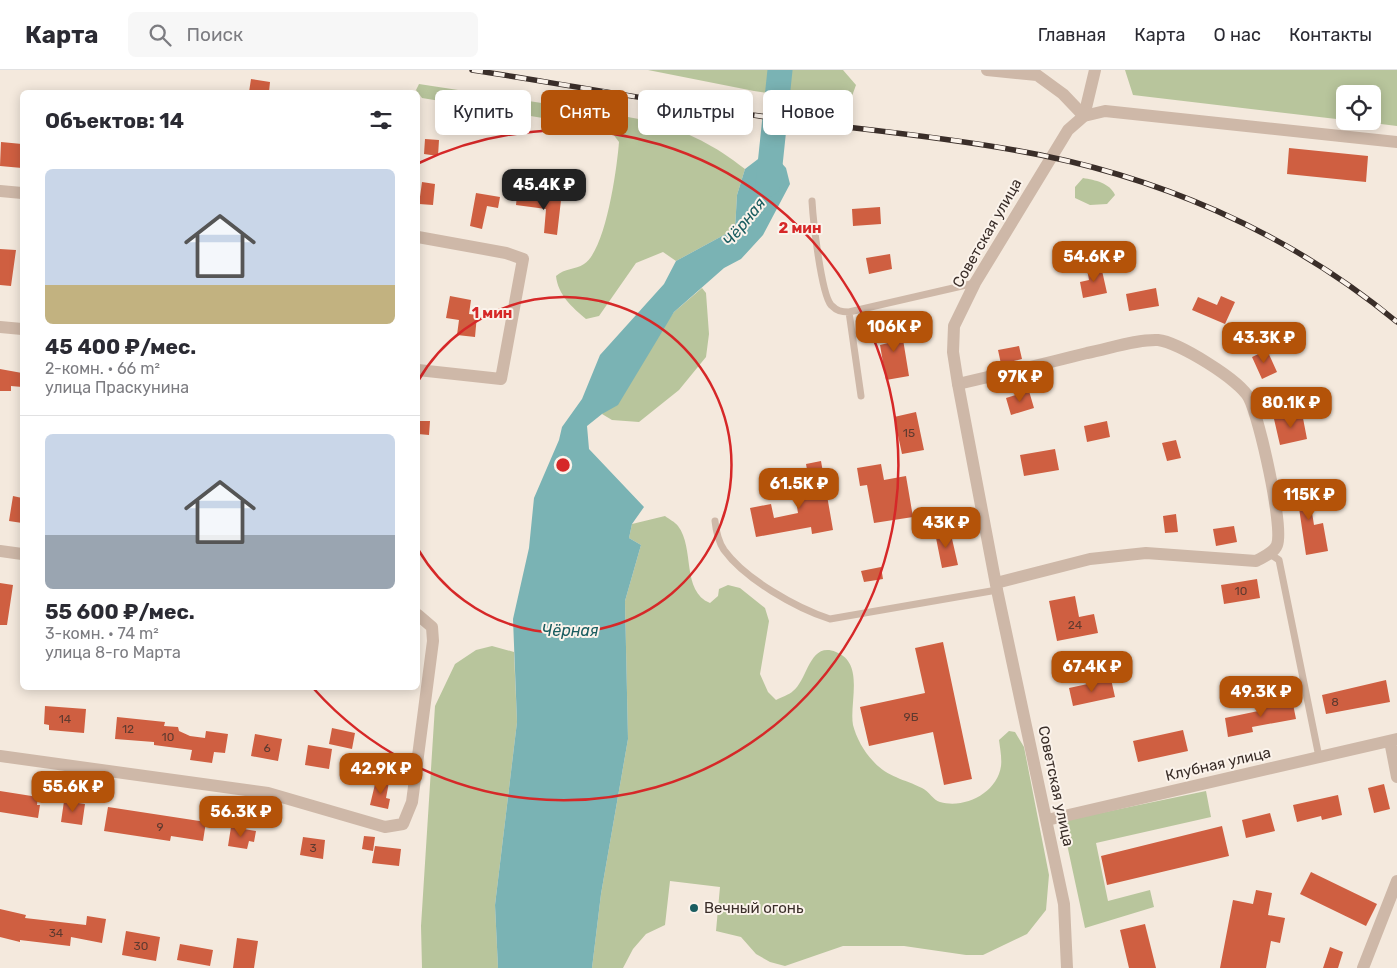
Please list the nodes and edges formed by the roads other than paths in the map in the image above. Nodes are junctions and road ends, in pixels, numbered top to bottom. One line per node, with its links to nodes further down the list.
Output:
1 (986, 70): 3 (street)
2 (1095, 70): 4 (street)
3 (1032, 72): 4 (street)
4 (1084, 116): 5 (street); 10 (street, Советская улица)
5 (1397, 142)
6 (0, 191): 7 (street)
7 (20, 194)
8 (812, 201): 11 (lane)
9 (420, 237): 14 (street)
10 (976, 283): 11 (lane); 15 (street, Советская улица)
11 (848, 312): 16 (lane)
12 (0, 327): 13 (street)
13 (20, 329)
14 (420, 370)
15 (958, 384): 20 (street); 21 (street, Советская улица)
16 (861, 396)
17 (715, 521): 21 (lane)
18 (0, 551): 19 (street)
19 (20, 554)
20 (1270, 554): 21 (street); 25 (lane)
21 (996, 587): 27 (street, Советская улица)
22 (420, 617): 24 (street)
23 (1393, 740): 25 (street, Клубная улица); 26 (street)
24 (0, 756)
25 (1319, 757): 27 (street, Клубная улица)
26 (1397, 777)
27 (1047, 820): 29 (street, Советская улица)
28 (1397, 881): 30 (street)
29 (1067, 968)
30 (1363, 968)

